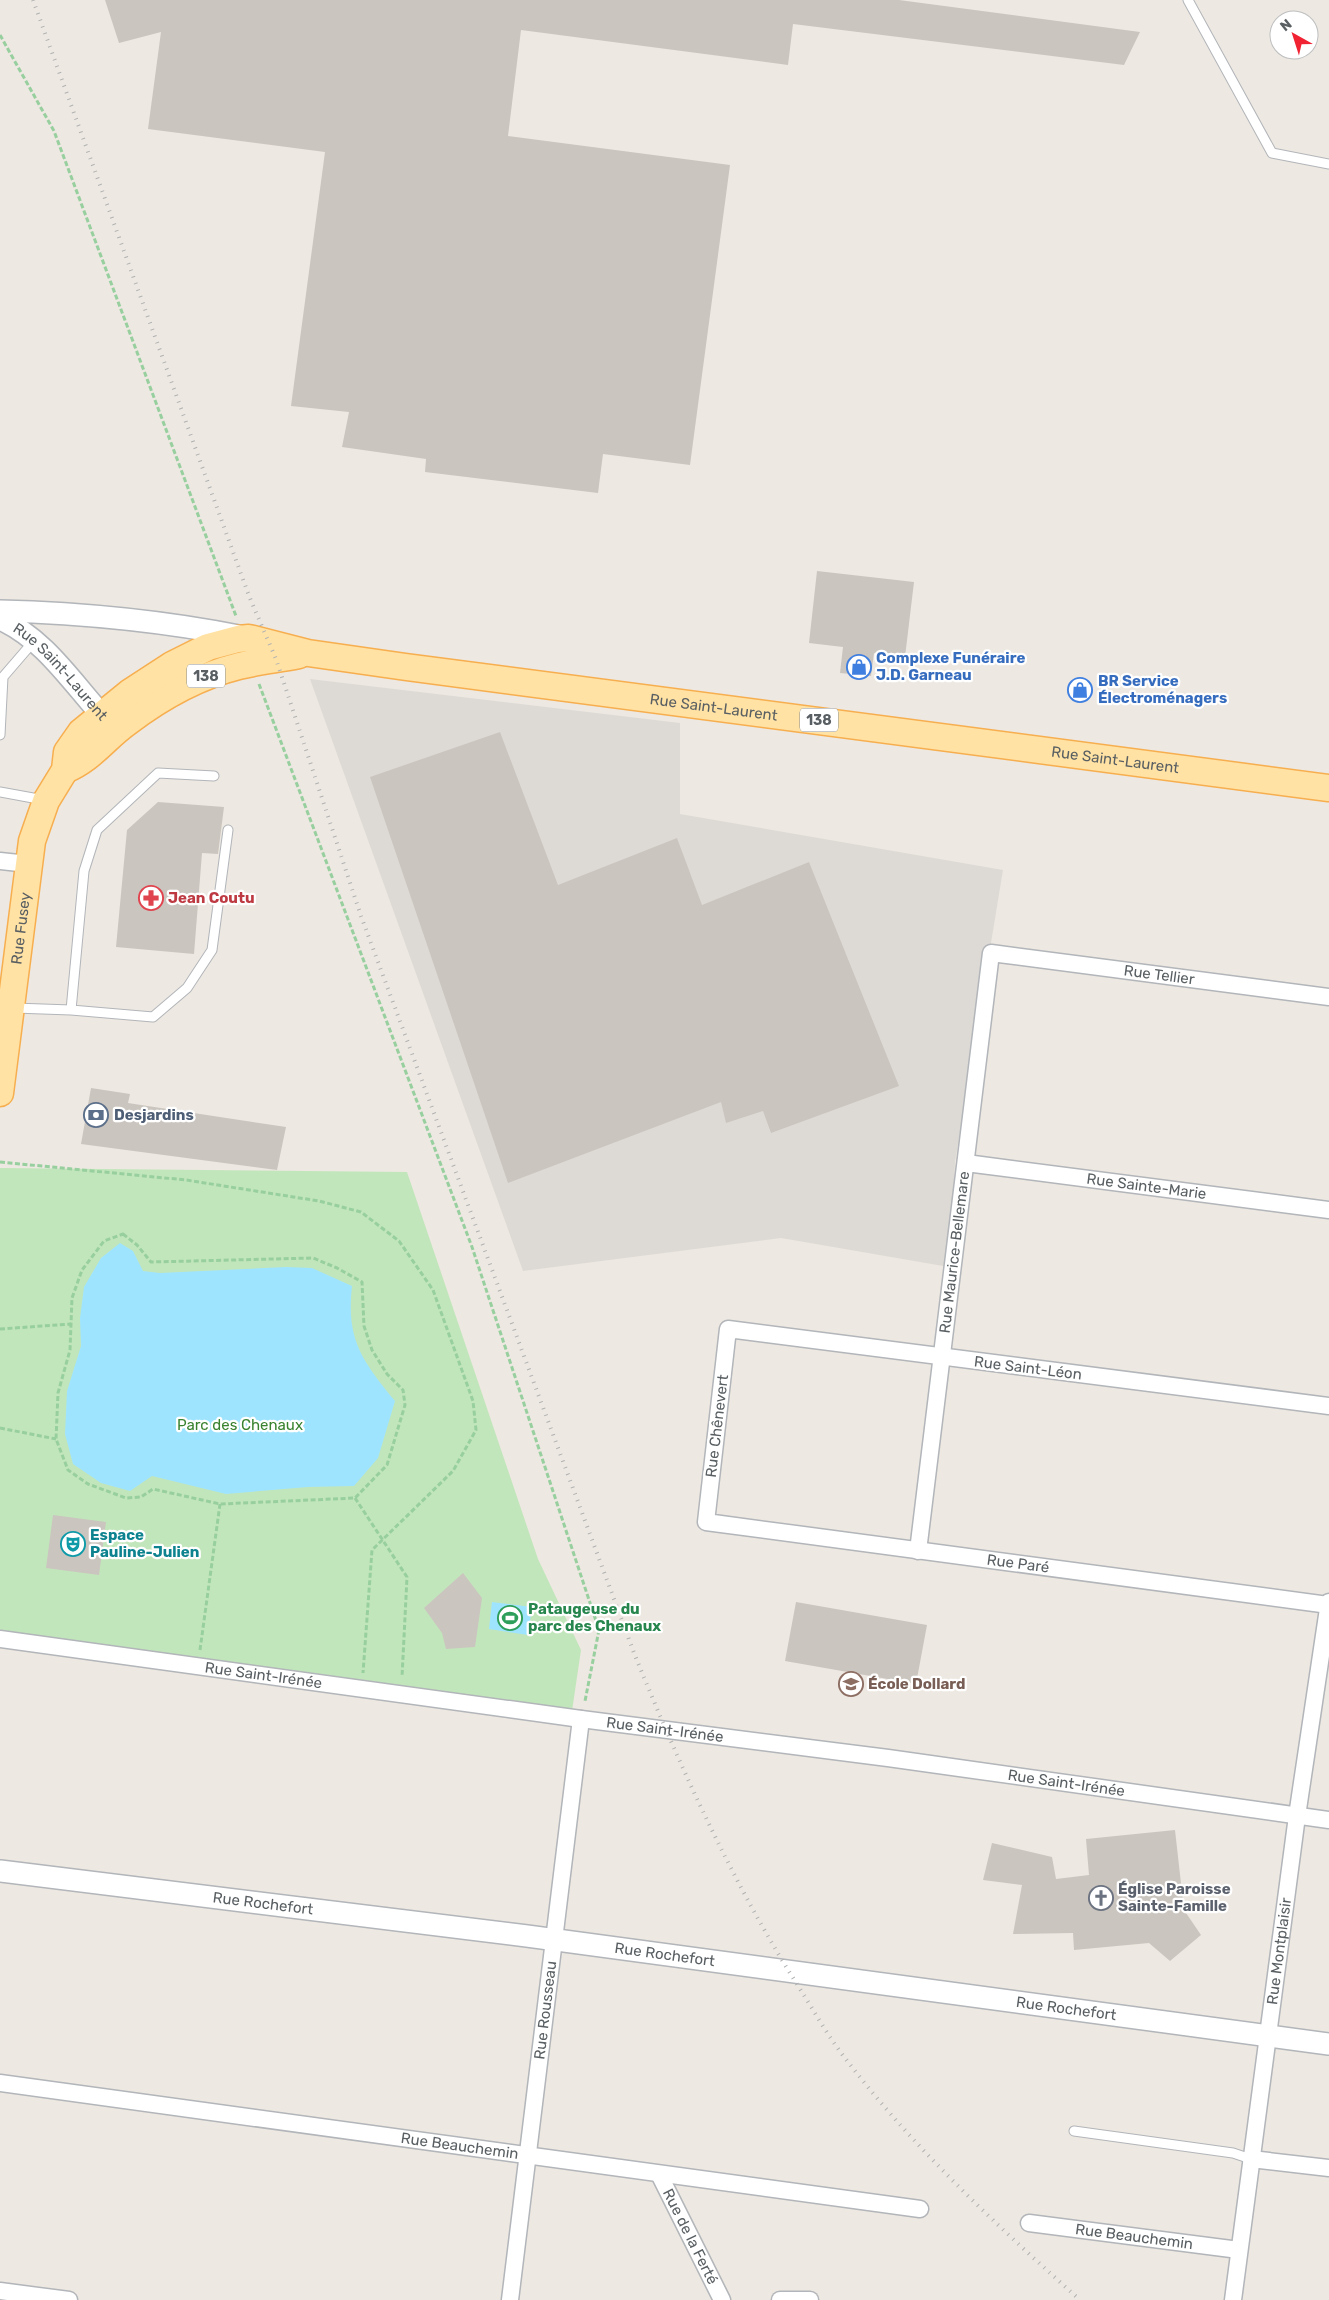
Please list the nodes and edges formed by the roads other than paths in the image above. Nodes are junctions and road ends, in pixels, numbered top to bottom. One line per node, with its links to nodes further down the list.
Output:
1 (1188, 0): 2 (lane)
2 (1329, 164)
3 (0, 611): 6 (street)
4 (0, 619): 5 (street, Rue Saint-Laurent)
5 (34, 641): 7 (lane); 8 (street, Rue Saint-Laurent)
6 (248, 646): 8 (main road, Rue Fusey / 138); 11 (main road, Rue Saint-Laurent / 138)
7 (1, 678): 9 (lane)
8 (108, 722): 13 (main road, Rue Fusey / 138)
9 (0, 735)
10 (214, 776): 19 (lane)
11 (1329, 788)
12 (0, 792): 13 (lane)
13 (46, 801): 16 (main road, Rue Fusey / 138)
14 (228, 830): 19 (lane)
15 (0, 861): 16 (street)
16 (28, 864): 20 (main road, Rue Fusey / 138)
17 (991, 954): 18 (street, Rue Tellier); 22 (street, Rue Maurice-Bellemare)
18 (1329, 997)
19 (71, 1010): 20 (lane)
20 (6, 1025): 21 (main road, Rue Fusey / 138)
21 (0, 1091)
22 (966, 1162): 23 (street, Rue Sainte-Marie); 25 (street, Rue Maurice-Bellemare)
23 (1329, 1210)
24 (728, 1329): 25 (street, Rue Saint-Léon); 27 (street, Rue Chênevert)
25 (942, 1356): 26 (street, Rue Saint-Léon); 28 (street, Rue Maurice-Bellemare)
26 (1329, 1406)
27 (706, 1522): 28 (street, Rue Paré)
28 (918, 1552): 29 (street, Rue Paré)
29 (1329, 1604): 32 (street, Rue Montplaisir)
30 (0, 1639): 31 (street, Rue Saint-Irénée)
31 (581, 1719): 32 (street, Rue Saint-Irénée); 35 (street, Rue Rousseau)
32 (1296, 1816): 33 (street, Rue Saint-Irénée); 36 (street, Rue Montplaisir)
33 (1329, 1820)
34 (0, 1870): 35 (street, Rue Rochefort)
35 (554, 1940): 36 (street, Rue Rochefort); 40 (street, Rue Rousseau)
36 (1268, 2037): 37 (street, Rue Rochefort); 41 (street, Rue Montplaisir)
37 (1329, 2044)
38 (0, 2083): 40 (street, Rue Beauchemin)
39 (1074, 2131): 41 (lane)
40 (528, 2156): 43 (street, Rue Beauchemin); 49 (street, Rue Rousseau)
41 (1251, 2158): 42 (street); 46 (street, Rue Montplaisir)
42 (1329, 2168)
43 (659, 2174): 44 (street, Rue Beauchemin); 50 (street, Rue de la Ferté)
44 (920, 2209)
45 (1029, 2223): 46 (street, Rue Beauchemin)
46 (1239, 2250): 53 (street, Rue Montplaisir)
47 (0, 2291): 48 (street)
48 (69, 2300)
49 (510, 2300)
50 (722, 2300)
51 (780, 2300): 52 (street)
52 (810, 2300)
53 (1233, 2300)

